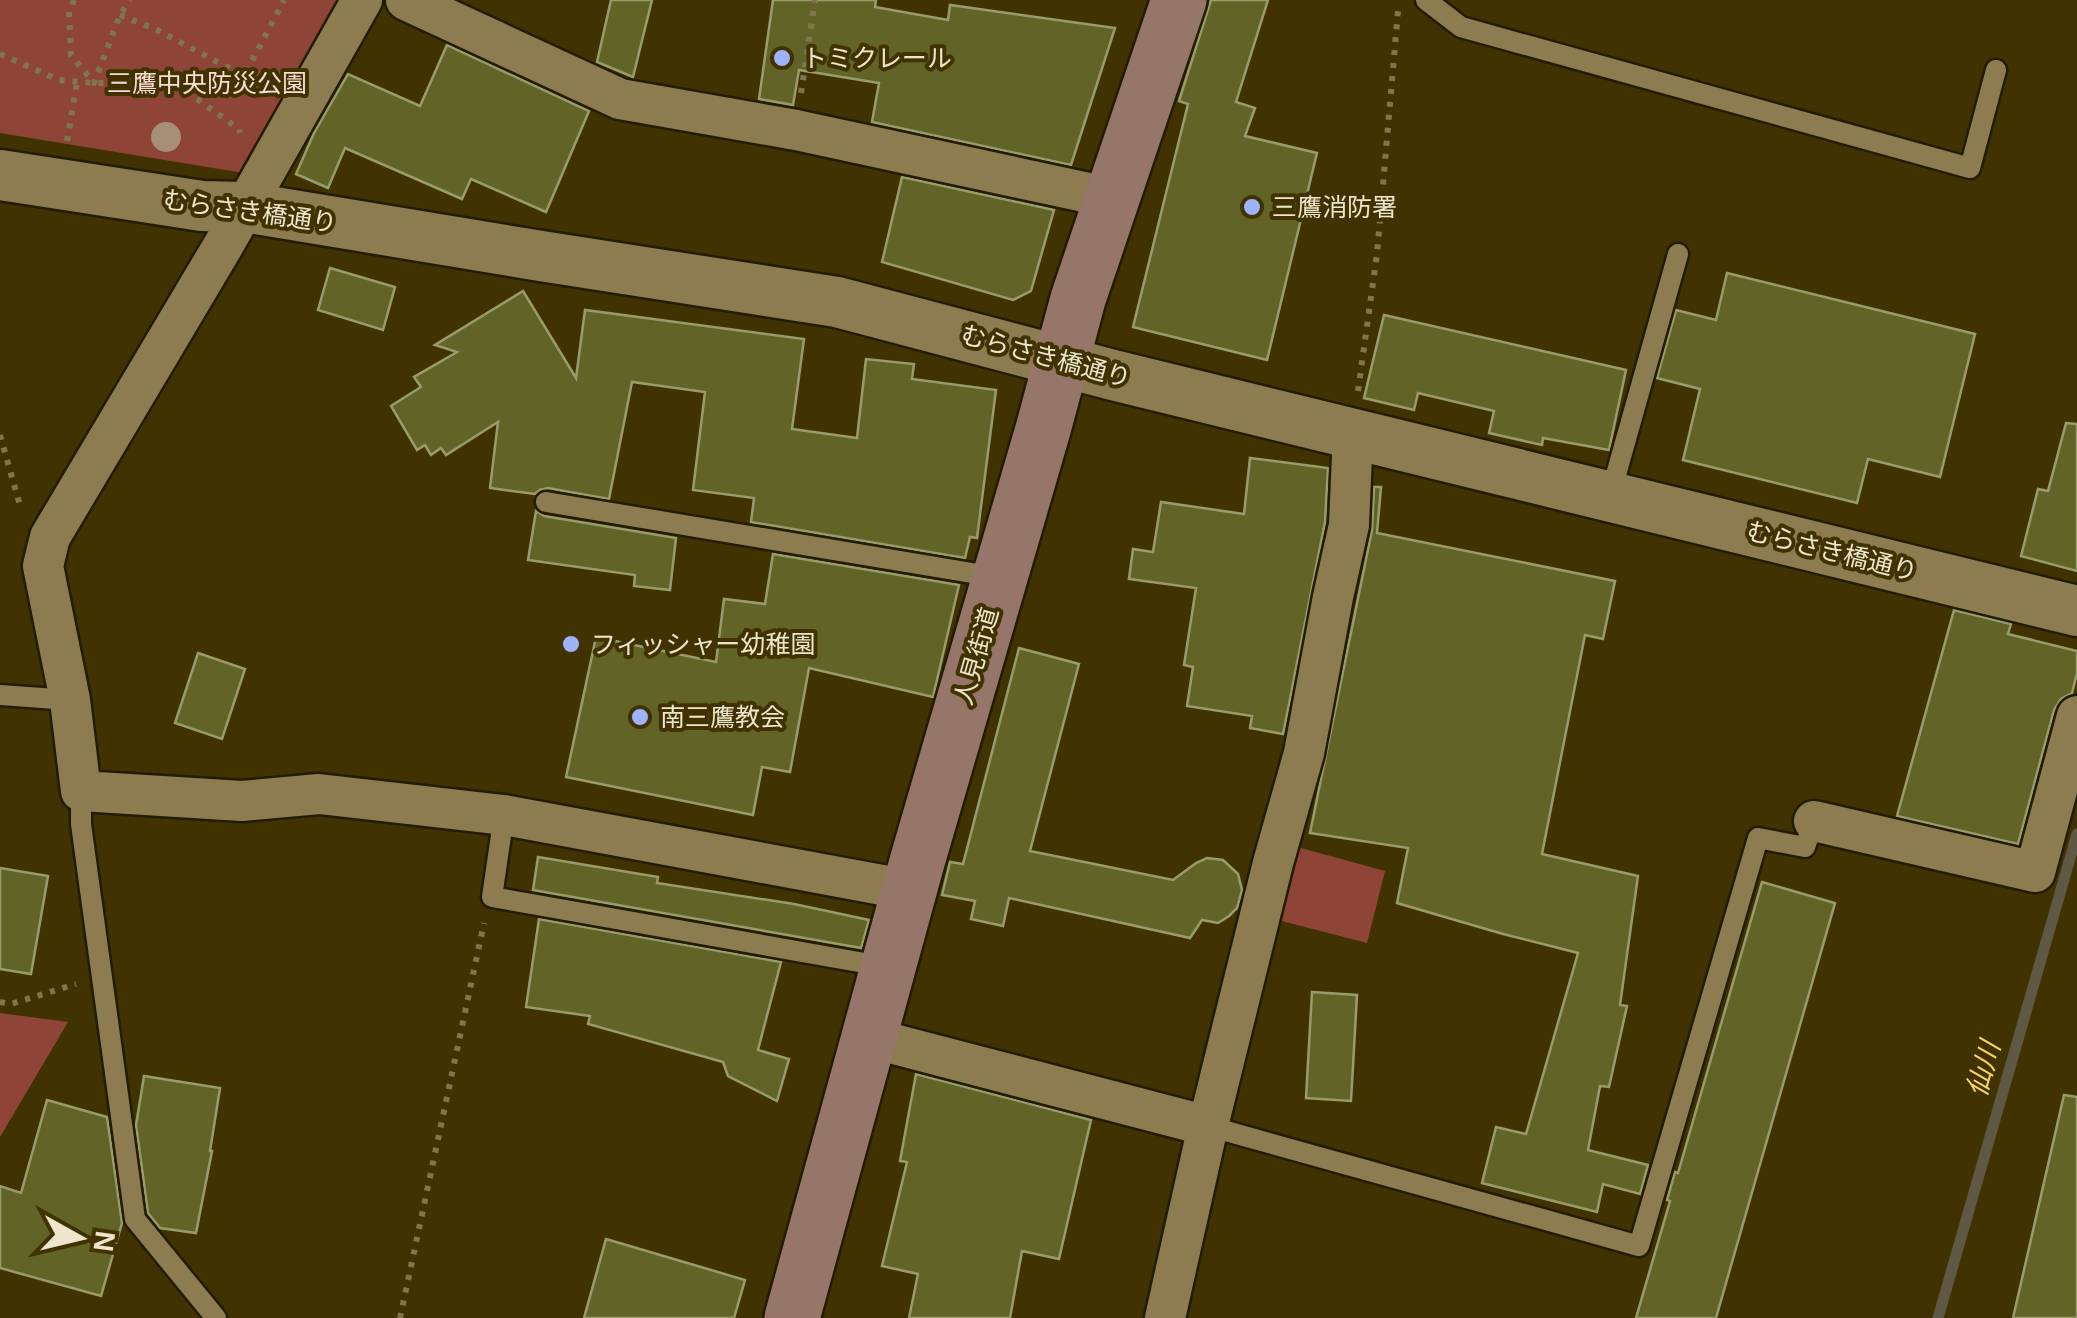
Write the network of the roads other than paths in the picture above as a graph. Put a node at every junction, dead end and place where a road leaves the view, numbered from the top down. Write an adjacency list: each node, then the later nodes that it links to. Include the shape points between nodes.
1 (362, 0): 8 (street)
2 (406, 0): 7 (street, via 620,98)
3 (1179, 0): 7 (main road, 人見街道)
4 (1426, 0): 5 (lane, via 1462,27 1970,168)
5 (1996, 70)
6 (0, 175): 8 (street, むらさき橋通り)
7 (1112, 198): 10 (main road, 人見街道)
8 (244, 207): 10 (street, むらさき橋通り, via 836,302); 17 (street, via 50,537 43,566)
9 (1678, 254): 12 (lane)
10 (1060, 361): 11 (street, むらさき橋通り); 14 (main road, 人見街道)
11 (1353, 432): 12 (street, むらさき橋通り); 25 (street, via 1349,526 1304,753)
12 (1610, 496): 15 (street, むらさき橋通り)
13 (546, 502): 14 (lane)
14 (998, 578): 22 (main road, 人見街道)
15 (2077, 612)
16 (0, 695): 17 (lane)
17 (70, 700): 19 (street)
18 (2077, 716): 21 (street, via 2035,872)
19 (81, 791): 20 (street, via 242,800 319,794); 26 (lane, via 135,1219)
20 (504, 815): 22 (street); 23 (lane, via 492,897)
21 (1814, 821): 25 (lane, via 1804,848 1758,838 1639,1246)
22 (910, 890): 23 (main road, 人見街道)
23 (888, 968): 27 (main road, 人見街道)
24 (890, 1043): 25 (street)
25 (1208, 1126): 28 (street)
26 (216, 1318)
27 (792, 1318)
28 (1165, 1318)

